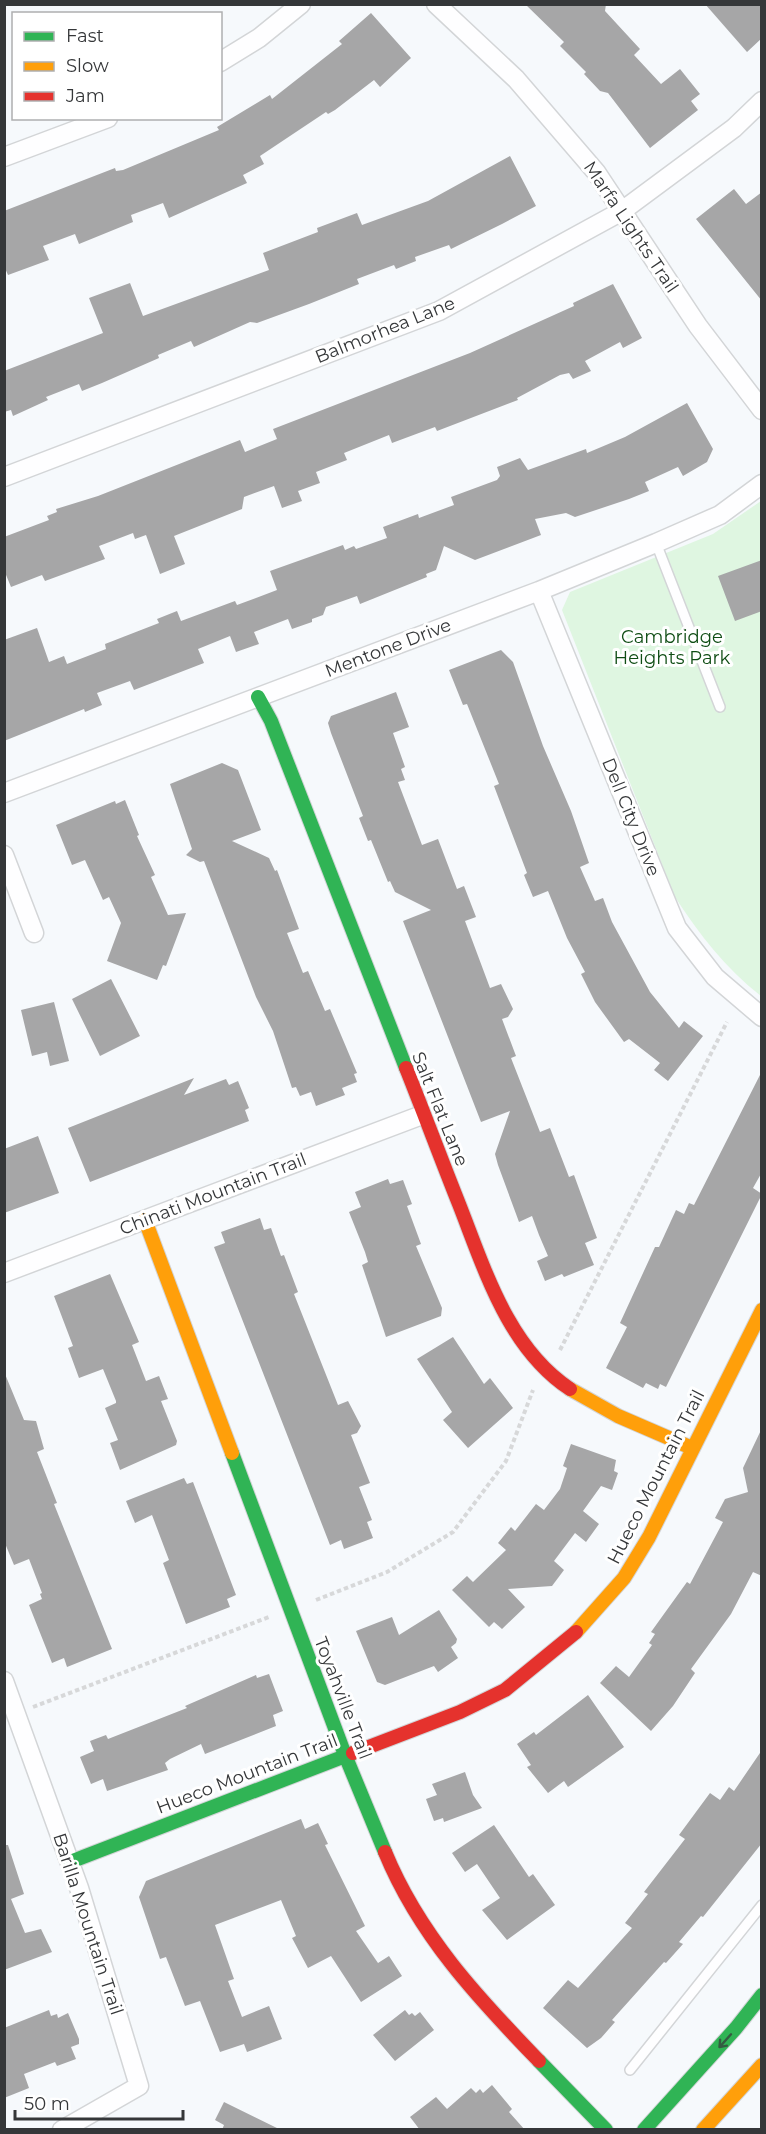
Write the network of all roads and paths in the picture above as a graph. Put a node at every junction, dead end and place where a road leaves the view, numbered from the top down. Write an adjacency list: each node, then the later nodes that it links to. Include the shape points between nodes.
1 (301, 4): 3 (street, via 259,38)
2 (436, 4): 7 (street, Marfa Lights Trail, via 516,78 596,172)
3 (222, 61)
4 (762, 101): 7 (street, Balmorhea Lane, via 734,128)
5 (103, 120): 6 (street)
6 (4, 157)
7 (622, 212): 8 (street, Marfa Lights Trail, via 698,326); 9 (street, Balmorhea Lane, via 439,310)
8 (762, 410)
9 (4, 477)
10 (762, 484): 11 (street, Mentone Drive, via 720,515)
11 (657, 543): 12 (street, Mentone Drive); 14 (lane)
12 (538, 591): 13 (street, Mentone Drive); 18 (street, Dell City Drive, via 676,928 715,977)
13 (258, 697): 15 (street, Mentone Drive); 20 (street, Salt Flat Lane, via 271,721)
14 (720, 707)
15 (4, 793)
16 (4, 855): 17 (street)
17 (34, 933)
18 (762, 1017)
19 (727, 1022): 24 (path)
20 (422, 1115): 21 (street, Chinati Mountain Trail); 26 (street, Salt Flat Lane, via 492,1289 512,1325 547,1371 594,1404)
21 (145, 1220): 22 (street, Chinati Mountain Trail); 31 (street, Toyahville Trail)
22 (4, 1273)
23 (762, 1310): 26 (street, Hueco Mountain Trail)
24 (560, 1350)
25 (534, 1389): 27 (path, via 506,1461 453,1532 387,1572)
26 (692, 1448): 31 (street, Hueco Mountain Trail, via 649,1537 624,1578 590,1619 547,1658 496,1694 460,1712)
27 (316, 1600)
28 (270, 1616): 30 (path)
29 (4, 1681): 32 (street, Barilla Mountain Trail)
30 (33, 1707)
31 (345, 1755): 32 (street, Hueco Mountain Trail); 38 (street, Toyahville Trail, via 398,1885 430,1939 471,1991)
32 (70, 1862): 37 (street, Barilla Mountain Trail, via 139,2086)
33 (762, 1905): 36 (lane)
34 (762, 1995): 39 (street, one-way to 39)
35 (762, 2065): 40 (street)
36 (630, 2070)
37 (62, 2130)
38 (606, 2130)
39 (645, 2130)
40 (704, 2130)

